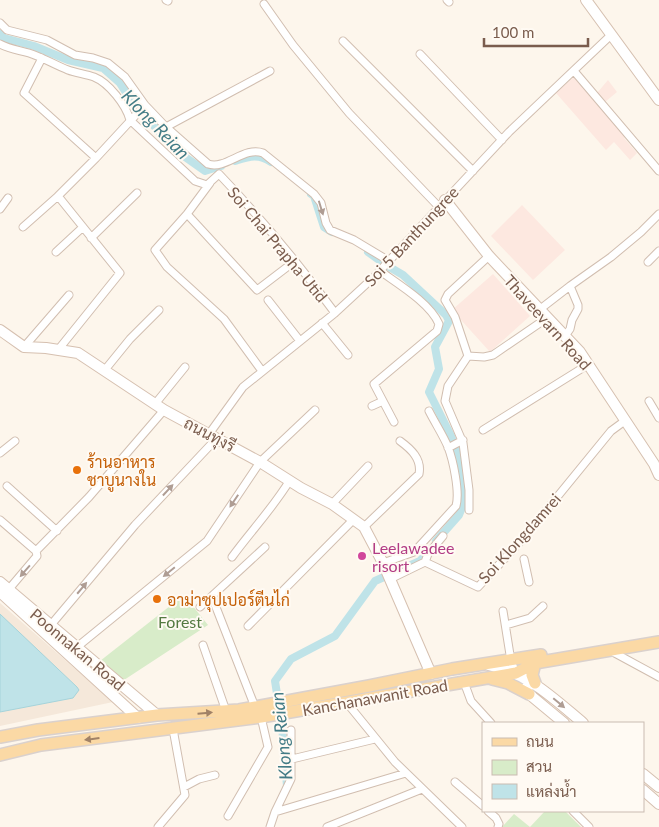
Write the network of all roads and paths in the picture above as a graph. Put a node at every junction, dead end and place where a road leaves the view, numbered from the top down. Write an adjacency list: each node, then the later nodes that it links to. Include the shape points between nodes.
1 (586, 0): 4 (street)
2 (264, 4): 23 (street, via 348,113)
3 (0, 24): 12 (street, via 7,30 47,40 75,55 108,63 125,77)
4 (611, 35): 10 (street, Soi 5 Banthungree); 11 (street)
5 (343, 41): 17 (street)
6 (0, 44): 8 (street, Soi Chai Prapha Utid)
7 (420, 54): 15 (street)
8 (42, 58): 13 (street, Soi Chai Prapha Utid, via 100,80 119,100); 16 (street, via 24,92)
9 (270, 71): 14 (street)
10 (574, 71): 15 (street, Soi 5 Banthungree); 18 (street)
11 (659, 100)
12 (144, 105): 13 (street); 14 (street)
13 (130, 120): 16 (street); 19 (street, Soi Chai Prapha Utid, via 195,181 207,185)
14 (166, 127): 34 (street, one-way to 34, via 208,164 215,165 259,152 289,172 318,198 330,230)
15 (502, 140): 17 (street, Soi 5 Banthungree)
16 (96, 158): 21 (street)
17 (472, 171): 23 (street, Soi 5 Banthungree)
18 (659, 171)
19 (210, 182): 25 (street); 33 (street, Soi Chai Prapha Utid, via 219,174)
20 (137, 193): 29 (street)
21 (58, 196): 27 (street); 28 (street)
22 (8, 198): 24 (street)
23 (442, 203): 32 (street, Thaveevarn Road); 34 (street, Soi 5 Banthungree)
24 (0, 209)
25 (187, 214): 33 (street, via 257,290); 55 (street, via 155,250 166,267 224,319)
26 (659, 214): 37 (street, via 611,257)
27 (23, 227)
28 (83, 227): 29 (street); 31 (street)
29 (91, 238): 49 (street, via 120,274)
30 (659, 251): 35 (street)
31 (56, 252)
32 (489, 256): 41 (street, Thaveevarn Road); 51 (street, via 445,300 455,317)
33 (295, 261): 42 (street, Soi Chai Prapha Utid)
34 (389, 261): 36 (street, Soi 5 Banthungree)
35 (648, 262)
36 (380, 271): 42 (street, Soi 5 Banthungree); 56 (street, via 411,293 439,324 437,331 374,384)
37 (570, 286): 41 (street); 46 (street, via 578,309)
38 (69, 295): 48 (street)
39 (268, 300): 47 (street)
40 (159, 310): 54 (street)
41 (540, 310): 43 (street, Thaveevarn Road)
42 (335, 312): 44 (street, Soi 5 Banthungree)
43 (547, 318): 46 (street, Thaveevarn Road); 51 (street, via 493,355)
44 (322, 323): 47 (street, Soi 5 Banthungree); 50 (street)
45 (0, 331): 48 (street, ถนนทุ่งรี)
46 (565, 336): 52 (street, Thaveevarn Road)
47 (300, 341): 55 (street, Soi 5 Banthungree)
48 (24, 347): 49 (street, ถนนทุ่งรี)
49 (58, 350): 54 (street, ถนนทุ่งรี, via 78,353)
50 (348, 355)
51 (468, 356): 69 (street, via 448,386 445,401)
52 (589, 364): 63 (street, Thaveevarn Road); 65 (street)
53 (185, 367): 59 (street)
54 (104, 371): 59 (street, ถนนทุ่งรี)
55 (262, 371): 66 (street, Soi 5 Banthungree, via 243,387)
56 (383, 401): 58 (street); 64 (street)
57 (649, 401): 62 (street)
58 (372, 406)
59 (160, 407): 66 (street, ถนนทุ่งรี); 83 (street, via 89,497)
60 (315, 410): 72 (street)
61 (429, 411): 70 (street)
62 (659, 418)
63 (626, 420): 73 (street, Thaveevarn Road); 89 (street, Soi Klongdamrei, via 611,431 522,540 478,586)
64 (394, 422)
65 (483, 430)
66 (213, 436): 72 (street, ถนนทุ่งรี); 100 (street, Soi 5 Banthungree, one-way to 66)
67 (15, 441): 71 (street)
68 (400, 441): 82 (street, via 414,452 420,467 418,474)
69 (461, 442): 70 (street); 79 (street)
70 (450, 447): 90 (street, via 458,497 456,506 414,552)
71 (0, 453)
72 (260, 462): 76 (street, ถนนทุ่งรี); 104 (street, one-way to 104, via 207,541)
73 (657, 462): 75 (street, Thaveevarn Road)
74 (368, 466): 78 (street)
75 (659, 475)
76 (290, 480): 78 (street, ถนนทุ่งรี); 87 (street)
77 (7, 486): 83 (street)
78 (332, 504): 81 (street, ถนนทุ่งรี)
79 (469, 510)
80 (0, 520): 86 (street)
81 (353, 520): 82 (street, ถนนทุ่งรี); 99 (street)
82 (364, 527): 90 (street, ถนนทุ่งรี)
83 (56, 531): 86 (street)
84 (443, 536): 89 (street)
85 (264, 547): 94 (street)
86 (36, 551): 93 (street, one-way to 93, via 37,556)
87 (232, 557)
88 (524, 559): 92 (street)
89 (425, 562): 90 (street)
90 (386, 570): 110 (street, ถนนทุ่งรี)
91 (0, 582): 93 (street, Poonnakan Road)
92 (529, 582)
93 (4, 590): 100 (street, Poonnakan Road)
94 (212, 597): 96 (street); 118 (street)
95 (543, 606): 98 (street, via 530,618)
96 (200, 607)
97 (503, 611): 98 (street)
98 (506, 625): 107 (street)
99 (248, 626)
100 (47, 629): 104 (street, Poonnakan Road); 120 (street, Poonnakan Road)
101 (659, 634): 106 (main road, Kanchanawanit Road)
102 (659, 642): 105 (main road, Kanchanawanit Road)
103 (203, 645): 117 (street)
104 (77, 648): 119 (street, Poonnakan Road)
105 (610, 650): 106 (main road, Kanchanawanit Road); 111 (street)
106 (536, 660): 107 (main road, Kanchanawanit Road); 109 (main road, Kanchanawanit Road); 114 (main road)
107 (512, 661): 108 (main road, Kanchanawanit Road); 109 (street)
108 (488, 664): 109 (street); 110 (main road, Kanchanawanit Road)
109 (516, 673): 112 (main road, Kanchanawanit Road); 114 (street)
110 (431, 674): 116 (main road, Kanchanawanit Road)
111 (659, 677)
112 (487, 678): 113 (main road, Kanchanawanit Road); 114 (main road)
113 (464, 682): 115 (main road, Kanchanawanit Road); 121 (street, via 472,701)
114 (532, 688): 122 (street); 123 (street, one-way to 123)
115 (347, 703): 116 (main road, Kanchanawanit Road); 129 (street)
116 (293, 706): 118 (main road, Kanchanawanit Road)
117 (226, 711): 118 (main road, Kanchanawanit Road); 119 (main road, Kanchanawanit Road, one-way to 117)
118 (261, 711): 124 (main road, Kanchanawanit Road); 145 (street, via 268,747)
119 (157, 715): 120 (main road, Kanchanawanit Road); 126 (main road)
120 (138, 718): 127 (main road); 128 (main road, Kanchanawanit Road)
121 (490, 722)
122 (563, 722)
123 (582, 722)
124 (173, 729): 126 (main road, Kanchanawanit Road); 136 (street)
125 (291, 730): 131 (street)
126 (160, 731): 127 (main road, Kanchanawanit Road)
127 (140, 733): 130 (main road, Kanchanawanit Road, one-way to 130, via 41,745)
128 (0, 737)
129 (375, 738): 131 (street); 132 (street)
130 (0, 755)
131 (292, 759): 142 (street, via 292,779)
132 (406, 773): 138 (street); 142 (street)
133 (215, 775): 136 (street)
134 (644, 775): 137 (street)
135 (455, 782): 141 (street)
136 (184, 787): 147 (street, via 185,797)
137 (659, 788)
138 (422, 789): 146 (street); 150 (street)
139 (644, 791): 140 (street)
140 (659, 804)
141 (482, 805)
142 (275, 812): 148 (street)
143 (489, 812): 151 (street, via 497,820)
144 (574, 812): 152 (street)
145 (228, 816)
146 (338, 825): 149 (street)
147 (158, 827)
148 (270, 827)
149 (327, 827)
150 (462, 827)
151 (498, 827)
152 (589, 827)

